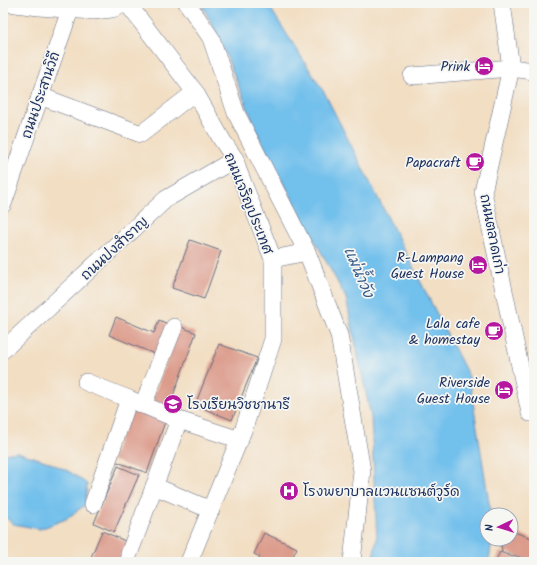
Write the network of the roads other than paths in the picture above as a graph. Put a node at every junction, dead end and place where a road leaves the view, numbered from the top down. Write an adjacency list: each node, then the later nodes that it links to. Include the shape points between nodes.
1 (8, 3): 5 (street)
2 (128, 3): 5 (street, via 112,9); 9 (street, ถนนเจริญประเทศ)
3 (186, 3): 13 (street, via 211,38 236,113)
4 (502, 3): 6 (street, ถนนตลาดเก่า)
5 (70, 10): 10 (street, ถนนประสานวิถี)
6 (511, 68): 7 (street); 8 (street); 19 (street, ถนนตลาดเก่า, via 483,192 530,413)
7 (534, 71)
8 (412, 76)
9 (195, 92): 10 (street, via 141,134); 11 (street, ถนนเจริญประเทศ)
10 (40, 96): 12 (street, ถนนประสานวิถี)
11 (235, 159): 14 (street, ถนนเจริญประเทศ); 16 (street, ถนนปงสำราญ, via 166,200)
12 (3, 204)
13 (307, 252): 14 (street); 27 (street, via 338,336 362,471)
14 (273, 259): 21 (street, ถนนเจริญประเทศ, via 273,339)
15 (174, 327): 18 (street)
16 (3, 350)
17 (86, 382): 18 (street)
18 (136, 402): 20 (street); 23 (street)
19 (534, 414)
20 (179, 420): 21 (street); 22 (street)
21 (240, 440): 24 (street, ถนนเจริญประเทศ)
22 (154, 486): 24 (street); 25 (street)
23 (93, 504)
24 (211, 510): 26 (street, ถนนเจริญประเทศ)
25 (128, 554)
26 (189, 562)
27 (352, 562)

